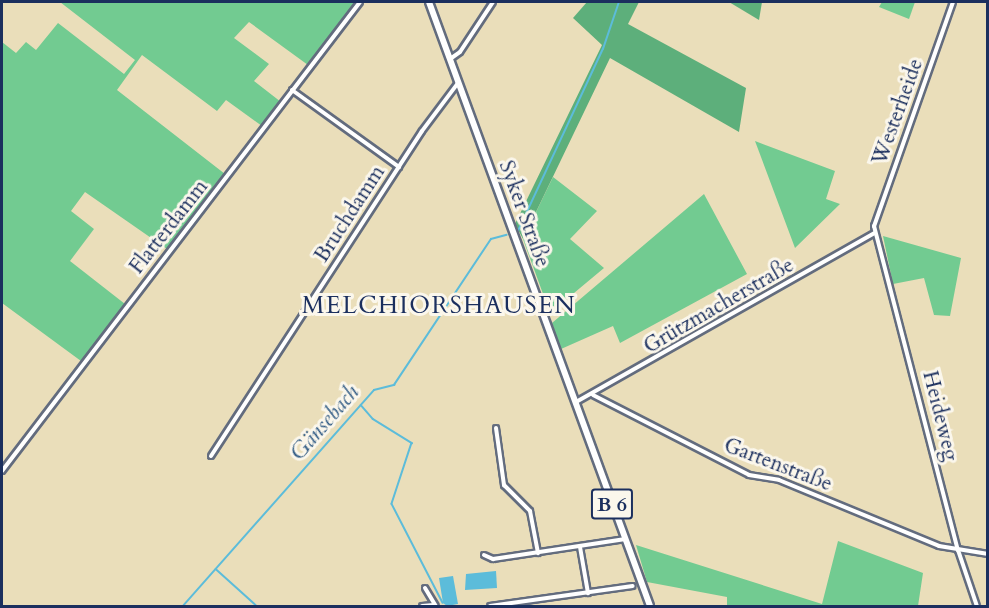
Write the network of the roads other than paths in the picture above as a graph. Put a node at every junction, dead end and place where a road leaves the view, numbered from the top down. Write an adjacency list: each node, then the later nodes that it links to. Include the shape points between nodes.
1 (360, 2): 7 (street, Flatterdamm)
2 (429, 2): 5 (main road, Syker Straße / B 6)
3 (492, 2): 5 (street, via 459,52)
4 (953, 2): 9 (street, Westerheide, via 875,219)
5 (450, 58): 6 (main road, Syker Straße / B 6)
6 (459, 83): 8 (street, Bruchdamm); 11 (main road, Syker Straße / B 6)
7 (292, 90): 8 (street); 14 (street, Flatterdamm)
8 (399, 167): 13 (street, Bruchdamm)
9 (875, 233): 10 (street, Grützmacherstraße); 17 (street, Heideweg)
10 (593, 395): 11 (street, Grützmacherstraße); 17 (street, Gartenstraße, via 749,475 779,480)
11 (575, 402): 15 (main road, Syker Straße / B 6)
12 (496, 428): 18 (street, via 504,485 530,511)
13 (211, 456)
14 (2, 471)
15 (625, 539): 16 (street); 27 (main road, Syker Straße / B 6)
16 (580, 547): 18 (street); 23 (street)
17 (958, 550): 19 (street, Gartenstraße); 28 (street, Heideweg)
18 (538, 553): 20 (street, via 493,559)
19 (987, 554)
20 (484, 555)
21 (633, 586): 23 (street)
22 (425, 588): 25 (street)
23 (588, 593): 26 (street)
24 (422, 606): 25 (street)
25 (436, 606)
26 (490, 606)
27 (650, 606)
28 (977, 606)

